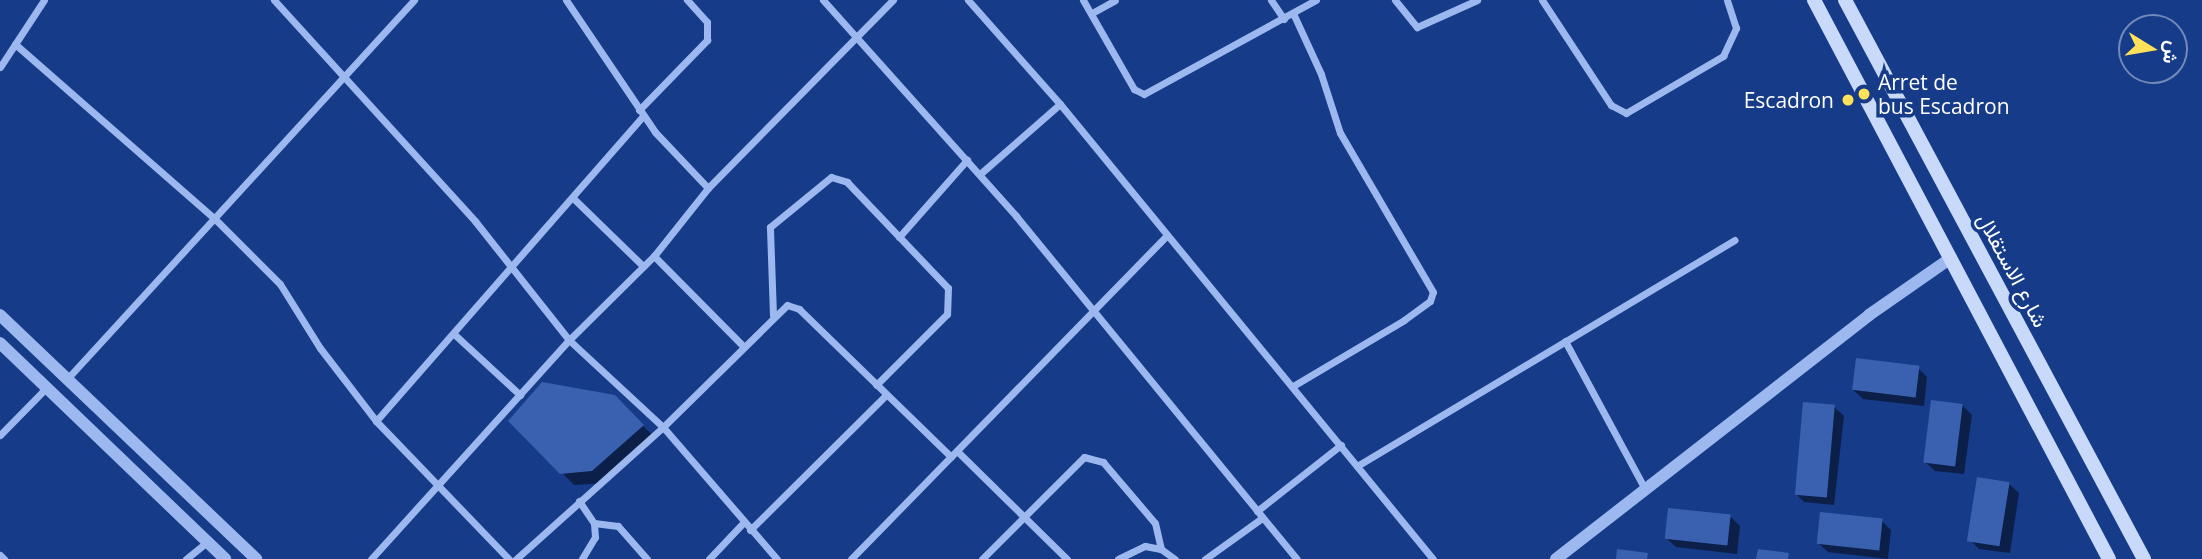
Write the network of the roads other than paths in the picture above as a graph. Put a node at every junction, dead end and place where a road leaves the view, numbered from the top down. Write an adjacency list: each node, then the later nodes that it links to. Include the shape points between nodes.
1 (44, 0): 23 (street)
2 (274, 0): 25 (street)
3 (414, 0): 25 (street)
4 (566, 0): 27 (street)
5 (687, 0): 27 (street, via 707,22 707,40)
6 (823, 0): 22 (street)
7 (893, 0): 22 (street)
8 (968, 0): 26 (street)
9 (1083, 0): 19 (street)
10 (1115, 0): 19 (street)
11 (1271, 0): 21 (street)
12 (1316, 0): 20 (street)
13 (1395, 0): 14 (street, via 1417,27)
14 (1477, 0)
15 (1542, 0): 16 (street, via 1611,105 1626,113 1723,56 1736,28)
16 (1727, 0)
17 (1814, 0): 37 (main road)
18 (1844, 0): 91 (main road, شارع الاستقلال)
19 (1092, 13): 21 (street, via 1134,89 1144,94)
20 (1293, 13): 21 (street); 50 (street, via 1321,74 1340,133 1433,292 1430,301 1404,320)
21 (1284, 19)
22 (856, 36): 28 (street); 30 (street)
23 (15, 44): 24 (street); 32 (street)
24 (0, 67)
25 (343, 78): 32 (street); 39 (street)
26 (1060, 104): 29 (street); 33 (street)
27 (641, 113): 30 (street); 31 (street)
28 (967, 160): 29 (street); 34 (street)
29 (981, 174): 40 (street)
30 (708, 188): 36 (street)
31 (573, 198): 38 (street); 39 (street)
32 (214, 218): 48 (street); 54 (street, via 281,284 320,348)
33 (1166, 236): 40 (street); 50 (street)
34 (899, 237): 42 (street, via 847,181 831,177 770,227); 49 (street, via 948,288 947,314)
35 (1735, 240): 45 (street)
36 (654, 256): 38 (street); 47 (street)
37 (1951, 258): 62 (street, via 1858,323); 90 (main road)
38 (643, 266): 44 (street)
39 (514, 268): 43 (street); 44 (street)
40 (1093, 311): 58 (street); 64 (street)
41 (0, 315): 48 (street)
42 (773, 315): 47 (street); 49 (street, via 782,306 799,309)
43 (454, 334): 52 (street); 54 (street)
44 (569, 340): 52 (street); 55 (street)
45 (1565, 341): 60 (street); 62 (street)
46 (0, 343): 51 (street)
47 (743, 346): 55 (street)
48 (67, 379): 73 (street)
49 (876, 385): 53 (street)
50 (1293, 386): 57 (street)
51 (46, 388): 56 (street); 69 (street)
52 (520, 395): 61 (street)
53 (887, 396): 59 (street); 68 (street)
54 (376, 421): 61 (street)
55 (663, 427): 63 (street); 66 (street)
56 (0, 435)
57 (1341, 445): 60 (street); 64 (street)
58 (957, 451): 59 (street); 65 (street)
59 (951, 457): 81 (street)
60 (1357, 467): 88 (street)
61 (441, 484): 74 (street); 75 (street)
62 (1646, 492): 89 (street)
63 (579, 501): 67 (street); 76 (street)
64 (1259, 515): 86 (street); 87 (street)
65 (1023, 516): 70 (street, via 1084,457 1095,457 1155,523); 82 (street); 83 (street)
66 (744, 522): 68 (street); 79 (street)
67 (594, 523): 77 (street, via 594,537); 78 (street, via 618,526)
68 (750, 530): 80 (street)
69 (207, 542): 71 (street); 72 (street)
70 (1161, 548): 84 (street, via 1145,546); 85 (street)
71 (186, 559)
72 (225, 559)
73 (256, 559)
74 (371, 559)
75 (509, 559)
76 (516, 559)
77 (582, 559)
78 (647, 559)
79 (709, 559)
80 (777, 559)
81 (851, 559)
82 (982, 559)
83 (1067, 559)
84 (1118, 559)
85 (1175, 559)
86 (1205, 559)
87 (1297, 559)
88 (1433, 559)
89 (1556, 559)
90 (2109, 559)
91 (2144, 559)

